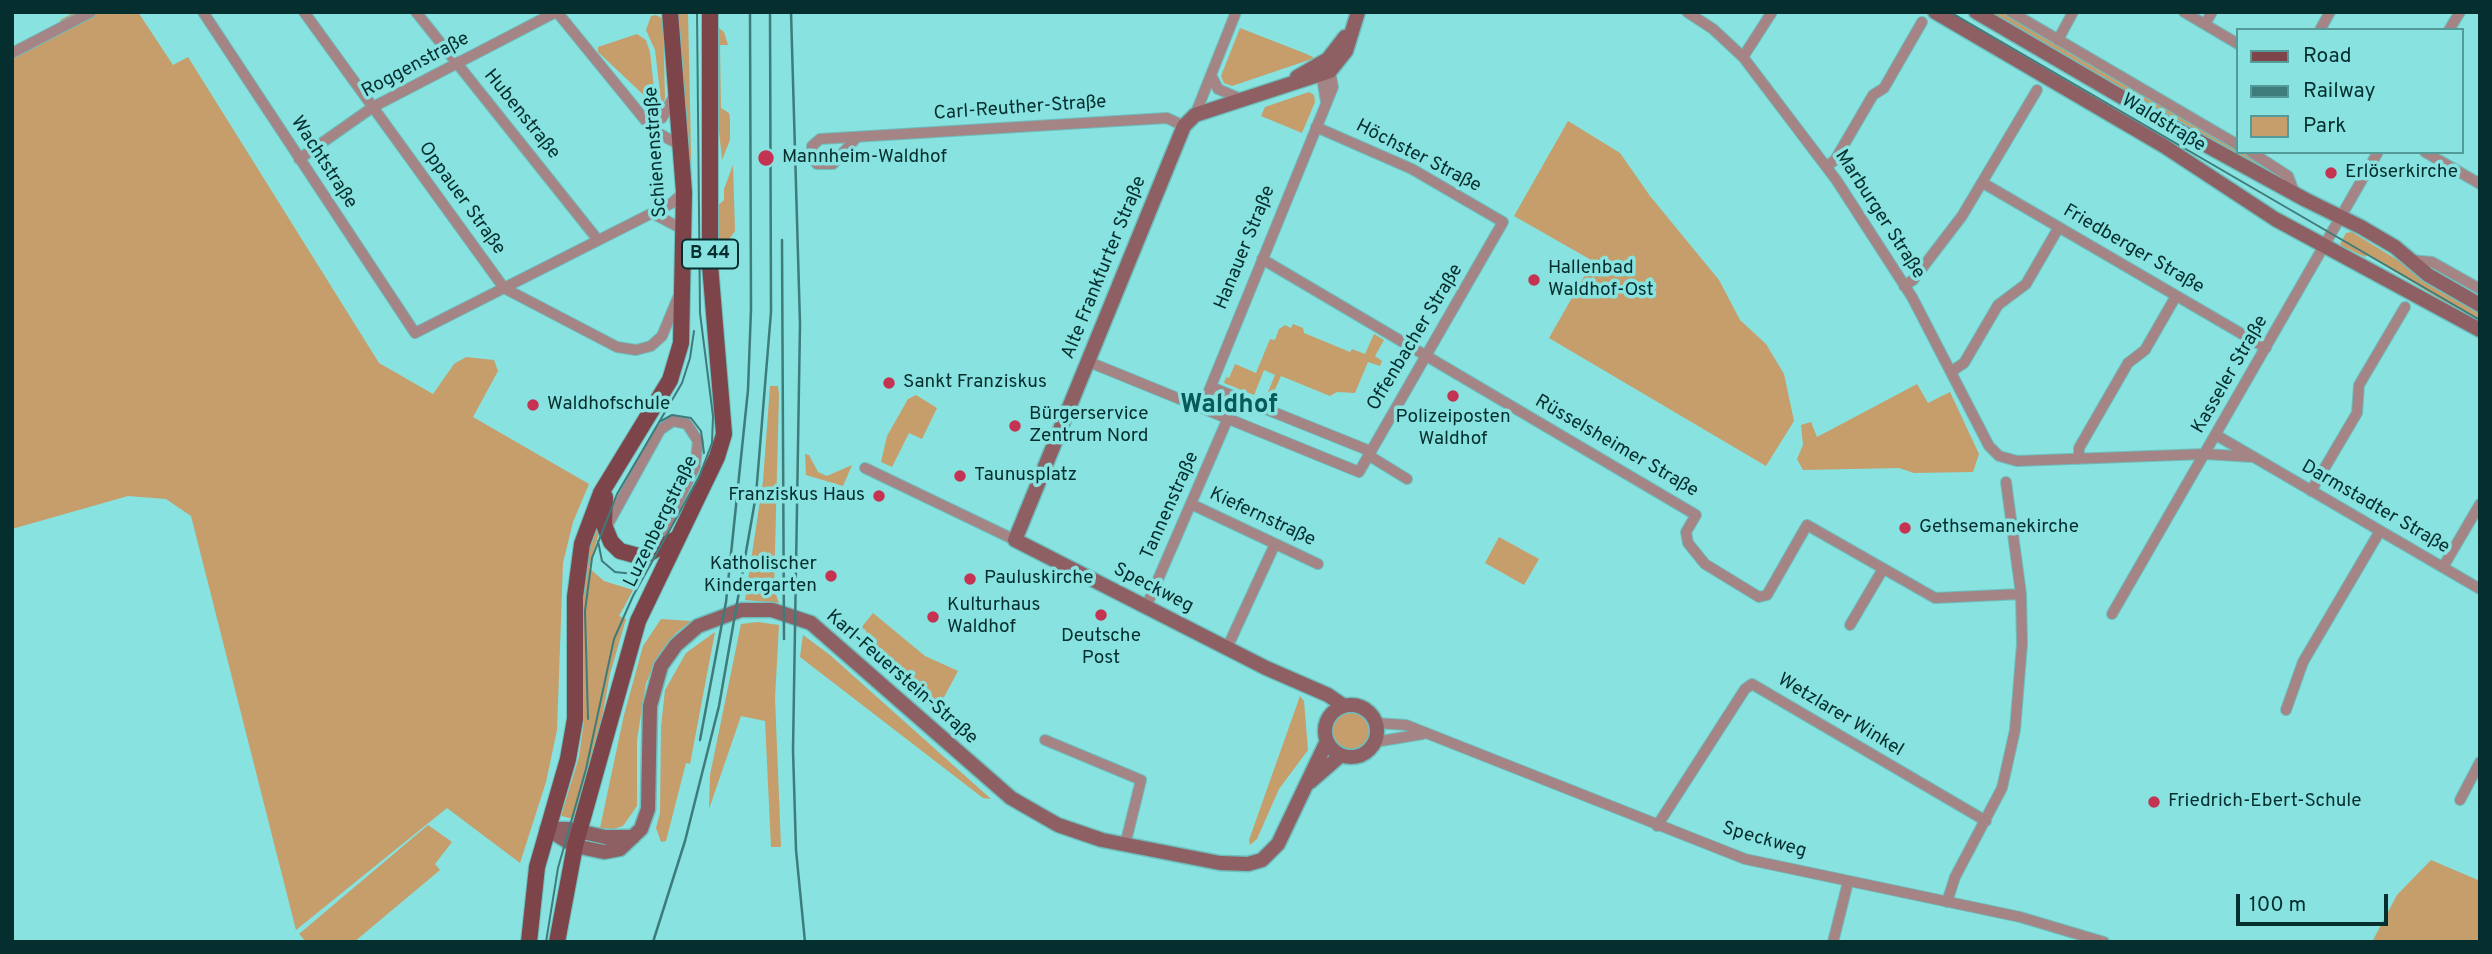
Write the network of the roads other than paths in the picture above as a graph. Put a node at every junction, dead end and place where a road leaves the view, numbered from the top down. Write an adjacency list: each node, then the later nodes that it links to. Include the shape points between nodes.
1 (91, 12): 26 (street)
2 (203, 12): 45 (street, Wachtstraße)
3 (303, 12): 34 (street, Oppauer Straße)
4 (416, 12): 28 (street, Hubenstraße)
5 (556, 12): 28 (street, Roggenstraße); 36 (street)
6 (670, 12): 32 (main road, Schienenstraße / B 44)
7 (710, 12): 91 (main road, Luzenbergstraße / B 44, via 710,265 724,435 718,457)
8 (1236, 12): 30 (street, Alte Frankfurter Straße)
9 (1358, 12): 29 (street, via 1343,57)
10 (1687, 12): 27 (street, Marburger Straße)
11 (1772, 12): 27 (street)
12 (1935, 12): 57 (street, Waldstraße, via 2184,158 2274,219)
13 (1976, 12): 50 (street, Waldstraße)
14 (2011, 12): 24 (street, Waldstraße)
15 (2073, 12): 24 (street)
16 (2184, 12): 21 (street)
17 (2212, 12): 21 (street)
18 (2330, 12): 22 (street)
19 (2460, 12): 23 (street)
20 (1922, 22): 46 (street, via 1884,88 1873,95)
21 (2205, 24): 25 (street)
22 (2320, 28)
23 (2450, 28)
24 (2058, 40): 40 (street, Waldstraße)
25 (2236, 43)
26 (12, 53)
27 (1743, 57): 46 (street, Marburger Straße)
28 (457, 64): 34 (street, Roggenstraße); 56 (street, Hubenstraße)
29 (1323, 71): 33 (street); 38 (street, Hanauer Straße, via 1326,102)
30 (1210, 75): 33 (street, via 1221,92); 35 (street, Alte Frankfurter Straße)
31 (2037, 90): 47 (street)
32 (674, 95): 36 (street, via 662,118); 41 (main road, Schienenstraße / B 44)
33 (1241, 99): 35 (street)
34 (373, 107): 45 (street, Roggenstraße); 61 (street, Oppauer Straße)
35 (1195, 115): 37 (street, Alte Frankfurter Straße)
36 (646, 120): 41 (street, via 654,131)
37 (1184, 126): 39 (street, Carl-Reuther-Straße, via 1167,118); 71 (street, Alte Frankfurter Straße)
38 (1316, 127): 53 (street, Höchster Straße, via 1412,169); 58 (street, Hanauer Straße)
39 (857, 137)
40 (2236, 144)
41 (682, 146): 49 (main road, Schienenstraße / B 44)
42 (2254, 154): 50 (street, Waldstraße, via 2288,176)
43 (2377, 154): 52 (street, Kasseler Straße)
44 (2428, 154): 48 (street)
45 (299, 159): 61 (street, Wachtstraße, via 415,333)
46 (1827, 166): 60 (street, Marburger Straße)
47 (1983, 183): 54 (street, Friedberger Straße); 60 (street, via 1941,247)
48 (2480, 184)
49 (684, 192): 51 (street); 55 (main road, Schienenstraße / B 44)
50 (2295, 194): 52 (street, Waldstraße)
51 (652, 213): 55 (street); 56 (street)
52 (2341, 216): 57 (street, Kasseler Straße); 59 (street, Waldstraße)
53 (1503, 222): 70 (street, Offenbacher Straße)
54 (2059, 227): 64 (street, Friedberger Straße); 72 (street, via 2026,284 1998,304 1964,363)
55 (684, 230): 62 (main road, Schienenstraße / B 44)
56 (598, 240): 61 (street)
57 (2325, 245): 67 (street, Waldstraße); 68 (street, Kasseler Straße)
58 (1262, 259): 70 (street, Rüsselsheimer Straße); 73 (street, Hanauer Straße)
59 (2410, 260): 63 (street, Waldstraße, via 2432,261); 65 (street, Waldstraße)
60 (1905, 286): 72 (street, Marburger Straße)
61 (505, 288): 69 (street, Oppauer Straße, via 617,348)
62 (683, 289): 69 (street, Schienenstraße, via 663,336); 83 (main road, Schienenstraße / B 44, via 675,368)
63 (2480, 289)
64 (2176, 296): 68 (street, Friedberger Straße); 80 (street, via 2145,350 2122,373 2079,448)
65 (2480, 305)
66 (2405, 307): 86 (street, via 2359,385 2357,413)
67 (2480, 330)
68 (2266, 348): 76 (street, Kasseler Straße)
69 (636, 350)
70 (1427, 355): 77 (street, Offenbacher Straße); 97 (street, Rüsselsheimer Straße, via 1696,515 1686,532 1688,543 1705,564 1759,597 1767,595 1808,525)
71 (1089, 362): 74 (street); 92 (street, Alte Frankfurter Straße)
72 (1952, 371): 81 (street, Marburger Straße, via 1989,446)
73 (1210, 387): 74 (street, Hanauer Straße); 77 (street)
74 (1202, 408): 75 (street)
75 (1228, 418): 77 (street, Offenbacher Straße, via 1359,472); 88 (street, Tannenstraße)
76 (2216, 435): 78 (street, Kasseler Straße); 79 (street, Darmstadter Straße)
77 (1369, 453): 84 (street)
78 (2205, 454): 79 (street, Darmstadter Straße); 80 (street, Darmstadter Straße); 101 (street, Kasseler Straße)
79 (2252, 457): 86 (street, Darmstadter Straße)
80 (2079, 459): 81 (street, Darmstadter Straße)
81 (2009, 460)
82 (865, 468): 92 (street, Speckweg)
83 (609, 478): 89 (main road); 119 (main road, B 44, via 582,544 575,597 575,719)
84 (1407, 479)
85 (2006, 482): 99 (street)
86 (2311, 491): 90 (street, Darmstadter Straße)
87 (2480, 503): 96 (street)
88 (1191, 505): 93 (street, Kiefernstraße); 100 (street, Tannenstraße)
89 (605, 529): 94 (main road, via 624,554 639,557); 94 (street, Luzenbergstraße, via 660,430 673,421 687,424 698,441 695,467)
90 (2380, 531): 96 (street, Darmstadter Straße); 106 (street, via 2303,662)
91 (676, 539): 94 (main road); 120 (main road, Luzenbergstraße / B 44, via 638,621)
92 (1015, 540): 100 (street, Speckweg)
93 (1275, 544): 95 (street, Kiefernstraße); 103 (street)
94 (652, 553)
95 (1318, 564)
96 (2443, 567): 98 (street, Darmstadter Straße)
97 (1882, 569): 99 (street, Rüsselsheimer Straße, via 1935,598); 102 (street)
98 (2480, 589)
99 (2021, 594): 117 (street, via 2019,691 2011,757)
100 (1146, 607): 103 (street, Speckweg)
101 (2112, 614)
102 (1850, 625)
103 (1227, 648): 104 (street, Speckweg)
104 (1311, 690): 105 (street, Speckweg); 107 (street, Speckweg)
105 (1343, 706): 107 (street); 108 (street, Speckweg, via 1367,710)
106 (2286, 710)
107 (1329, 717): 111 (street)
108 (1376, 723): 109 (street, Speckweg, via 1406,725); 112 (street)
109 (1427, 734): 112 (street); 118 (street, Speckweg)
110 (1045, 740): 121 (street, via 1141,780)
111 (1327, 741): 113 (street); 115 (street, Karl-Feuerstein-Straße)
112 (1375, 742): 113 (street, via 1364,754)
113 (1341, 755): 115 (street, Karl-Feuerstein-Straße)
114 (2480, 762): 116 (street)
115 (1304, 787): 121 (street, Karl-Feuerstein-Straße, via 1278,844 1256,862 1220,863)
116 (2460, 800)
117 (1986, 821): 118 (street, Wetzlarer Winkel, via 1752,684); 123 (street, via 1955,877)
118 (1657, 826): 122 (street, Speckweg, via 1745,859)
119 (547, 829): 120 (street, Karl-Feuerstein-Straße); 125 (main road, B 44, via 537,867)
120 (578, 839): 121 (street, Karl-Feuerstein-Straße, via 604,852 620,849 643,826 648,813 650,706 661,666 698,626 725,614 755,609 790,614 811,623 1020,804 1067,829); 126 (main road, Luzenbergstraße / B 44)
121 (1125, 845)
122 (1848, 882): 123 (street, Speckweg); 127 (street)
123 (1947, 902): 124 (street, Speckweg)
124 (2069, 930): 128 (street); 129 (street, Speckweg)
125 (529, 942)
126 (557, 942)
127 (1833, 942)
128 (2065, 942)
129 (2104, 942)

